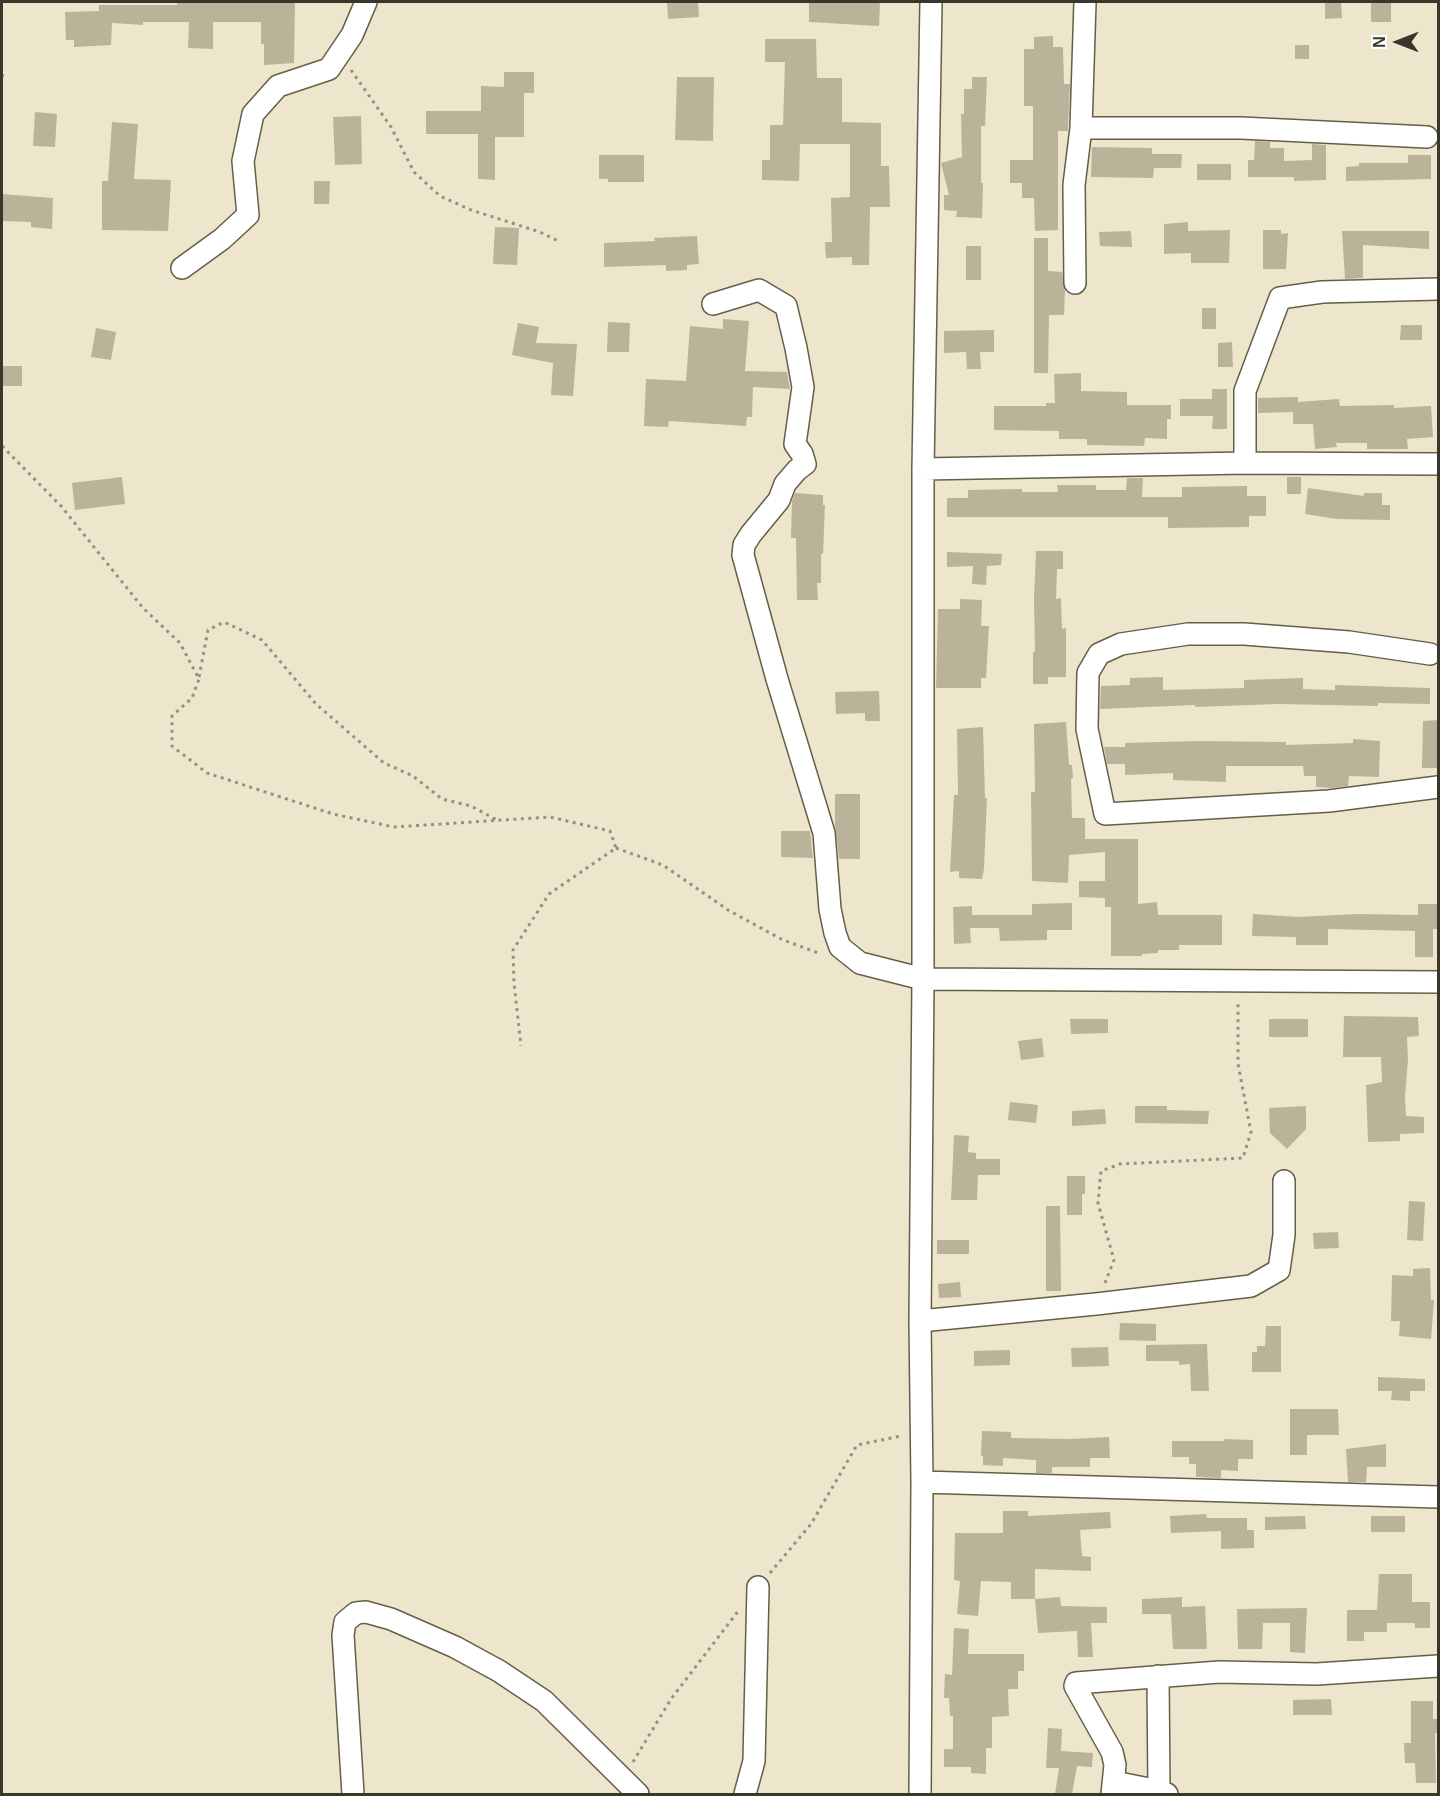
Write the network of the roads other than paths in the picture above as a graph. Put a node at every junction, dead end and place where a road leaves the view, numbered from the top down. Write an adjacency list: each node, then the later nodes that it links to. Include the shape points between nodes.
1 (366, 2): 6 (street, via 352,35 329,69 278,86 253,114 243,161 248,215)
2 (931, 2): 12 (street)
3 (1085, 2): 4 (street)
4 (1081, 128): 5 (street, via 1241,128); 7 (street, via 1074,185)
5 (1427, 137)
6 (182, 267)
7 (1076, 283)
8 (1438, 289): 10 (street, via 1323,292 1280,298 1245,391)
9 (713, 304): 15 (street, via 759,290 786,306 796,348 803,387 795,444 805,464 751,534 743,555 825,833 835,933 840,947 860,963)
10 (1245, 463): 11 (street); 12 (street)
11 (1438, 464)
12 (922, 469): 15 (street)
13 (1430, 654): 14 (street, via 1350,642 1244,634 1188,634 1121,644 1099,654 1088,673 1087,729 1105,814 1329,801)
14 (1438, 787)
15 (923, 979): 16 (street); 18 (street)
16 (1438, 982)
17 (1284, 1181): 18 (street, via 1284,1235 1279,1270 1251,1286)
18 (920, 1321): 19 (street)
19 (922, 1482): 20 (street); 29 (street)
20 (1438, 1497)
21 (758, 1587): 28 (street, via 754,1761)
22 (1438, 1666): 23 (street, via 1317,1674 1219,1672)
23 (1158, 1676): 24 (street, via 1075,1683 1112,1752); 25 (street)
24 (1113, 1788): 25 (street)
25 (1163, 1793)
26 (354, 1794): 27 (street, via 343,1635 345,1622 356,1613 366,1612 455,1647 544,1701)
27 (638, 1794)
28 (745, 1794)
29 (920, 1794)

